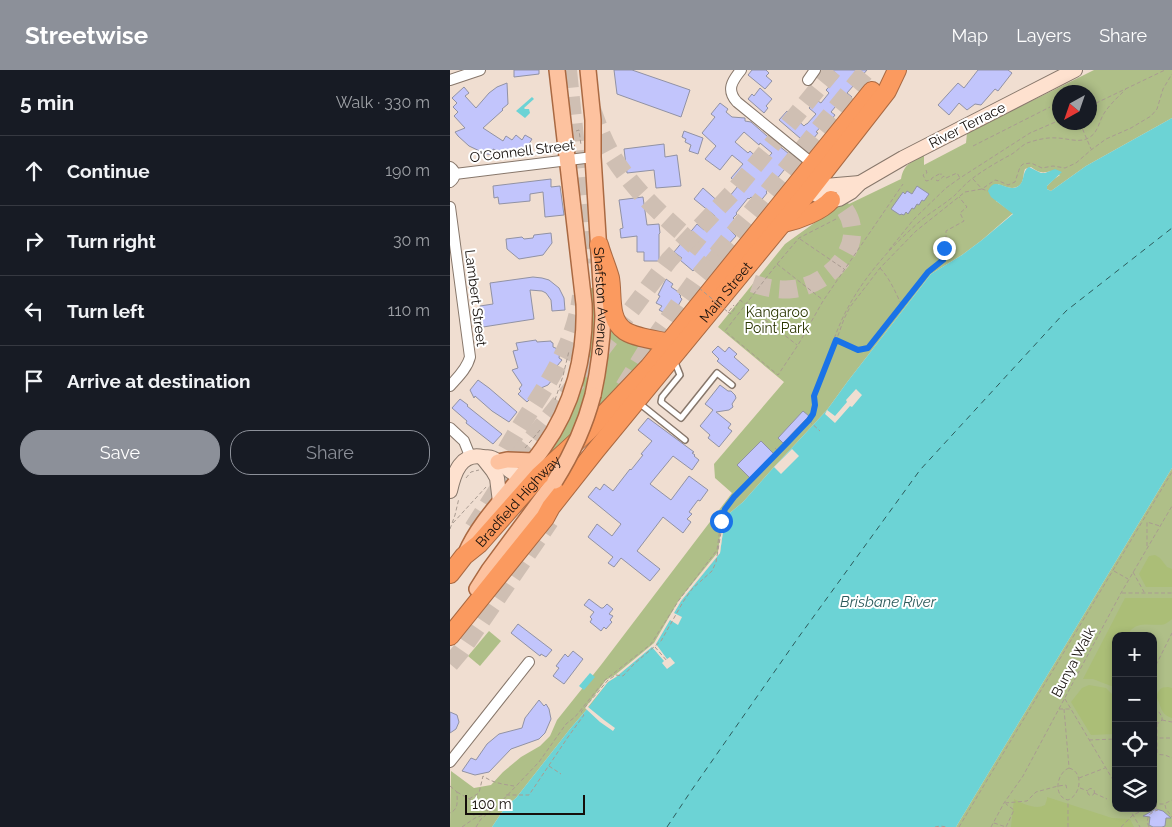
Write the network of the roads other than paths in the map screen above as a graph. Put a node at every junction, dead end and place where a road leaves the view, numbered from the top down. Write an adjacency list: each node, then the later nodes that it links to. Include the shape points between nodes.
1 (480, 70): 8 (street)
2 (557, 70): 11 (main road, Shafston Avenue)
3 (588, 70): 10 (main road, Shafston Avenue, via 593,120)
4 (741, 70): 13 (street, via 732,84 733,97)
5 (816, 70): 9 (street)
6 (1075, 70): 14 (main road, River Terrace)
7 (895, 71): 13 (highway, Main Street, via 887,91)
8 (450, 80)
9 (808, 80)
10 (589, 151): 11 (street, O'Connell Street); 18 (main road, Shafston Avenue)
11 (568, 159): 12 (street, O'Connell Street); 28 (main road, Shafston Avenue, via 585,319 578,372 552,435)
12 (452, 174)
13 (808, 179): 14 (main road, River Terrace, via 830,186); 15 (main road, via 824,198); 17 (highway, Main Street); 19 (highway, Main Street)
14 (860, 183): 15 (main road, River Terrace, via 839,199)
15 (831, 200): 17 (highway, via 797,220)
16 (450, 207): 21 (street, Lambert Street, via 470,358)
17 (784, 223): 19 (highway, Main Street)
18 (599, 245): 19 (highway, via 610,278 615,318 620,327); 28 (main road, Shafston Avenue, bridge, via 602,338 593,394 582,430 564,467)
19 (672, 350): 20 (lane, via 680,374 662,397 662,402 681,418 717,373); 22 (highway, Main Street); 24 (highway, Main Street, via 649,367)
20 (732, 385)
21 (450, 386)
22 (636, 402): 25 (lane); 32 (highway, Main Street)
23 (450, 428): 26 (street)
24 (588, 431): 28 (highway, Bradfield Highway)
25 (685, 440)
26 (478, 461): 27 (main road, via 493,458); 30 (main road, via 462,464 456,472); 31 (main road, via 493,471)
27 (506, 461): 28 (main road); 29 (main road, via 512,473)
28 (543, 473): 29 (main road, Shafston Avenue); 33 (highway, Bradfield Highway, via 479,544); 35 (main road, Shafston Avenue)
29 (521, 477): 31 (main road, Shafston Avenue)
30 (455, 493)
31 (500, 502): 33 (main road, Shafston Avenue, via 471,540)
32 (551, 507): 35 (highway, Main Street, via 496,572); 37 (highway, Main Street)
33 (464, 556): 34 (highway, Bradfield Highway)
34 (450, 574)
35 (477, 589): 36 (highway, Main Street)
36 (450, 621)
37 (450, 636)
38 (529, 662): 39 (street)
39 (450, 762)

